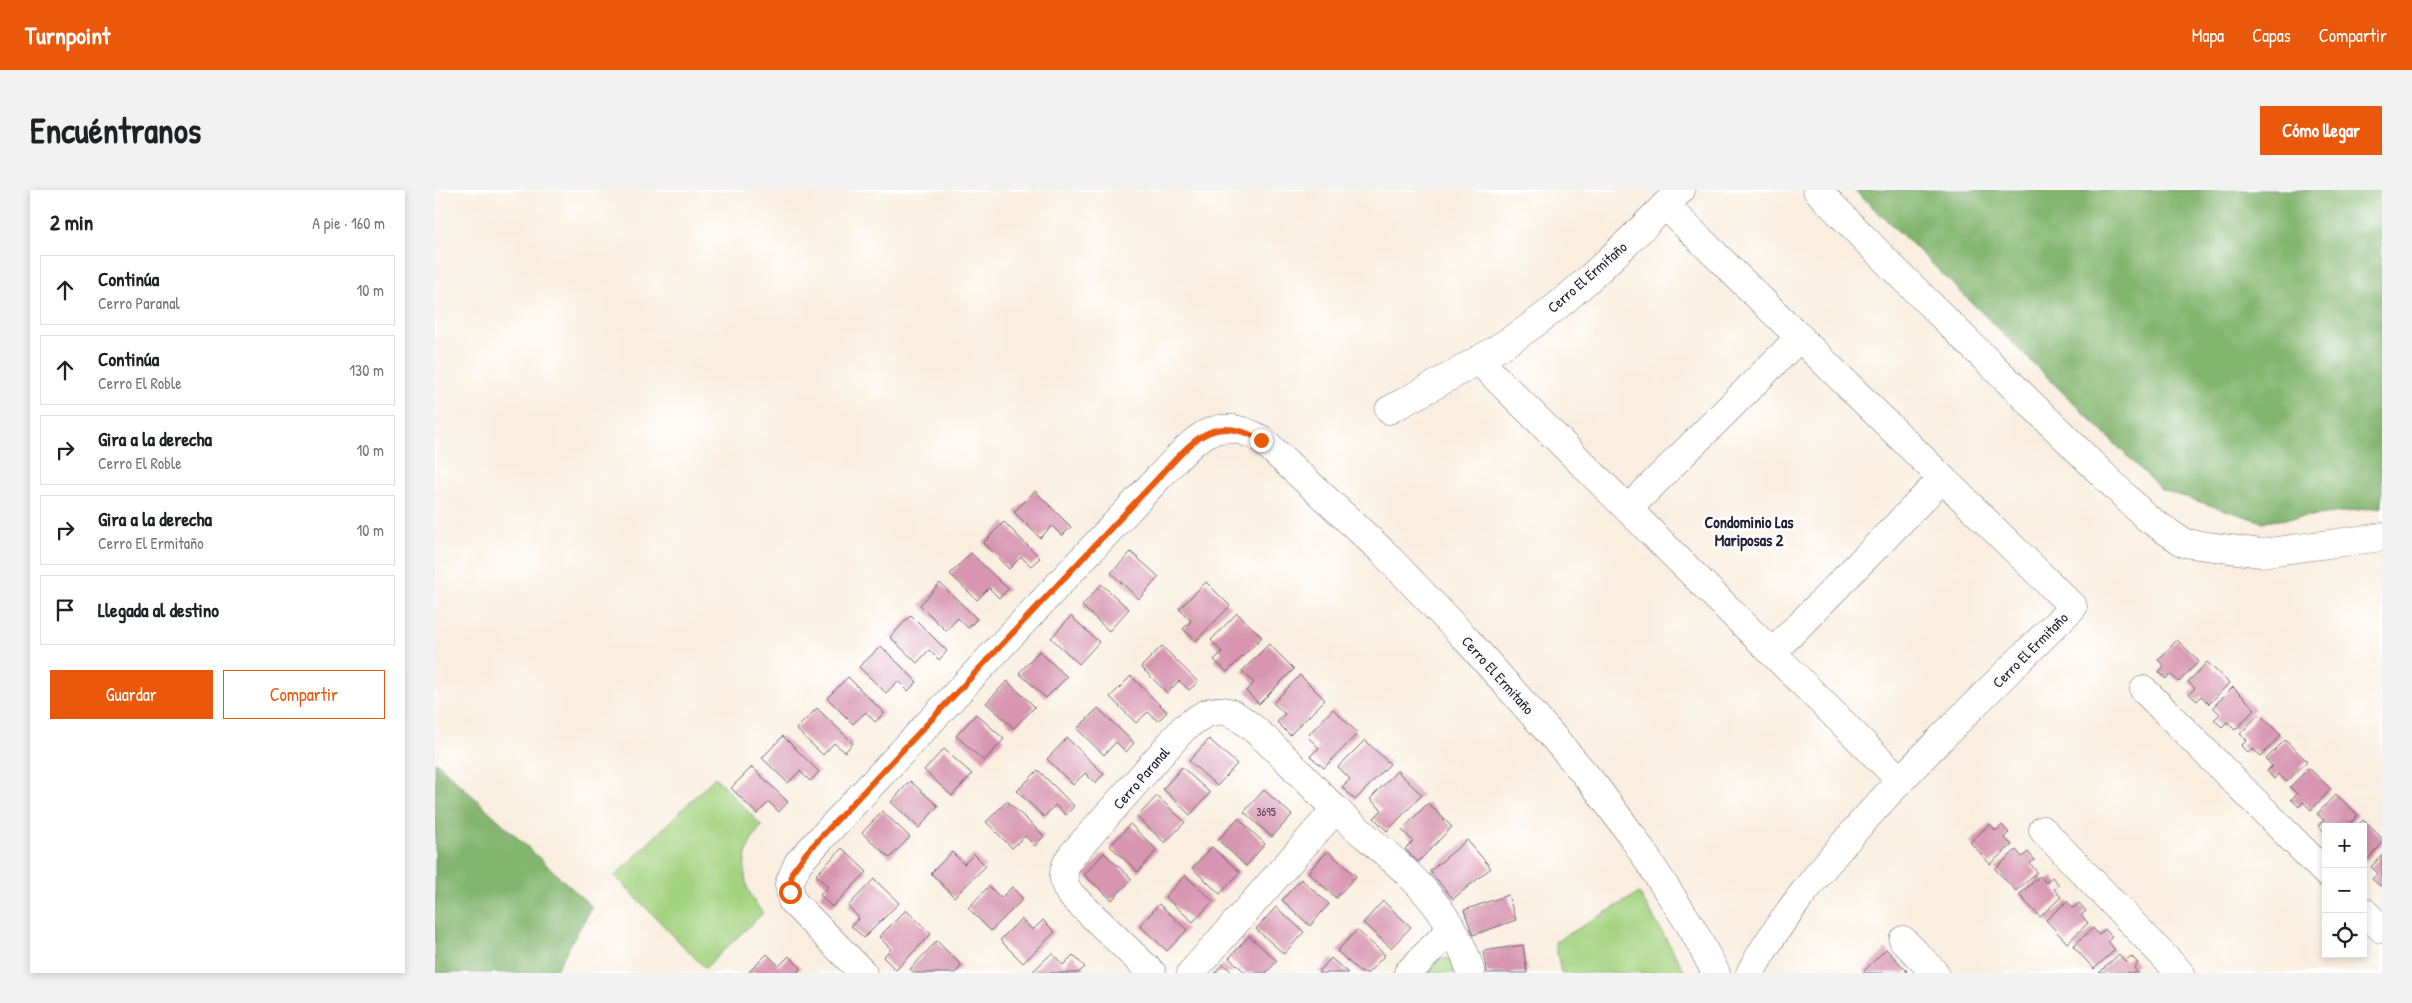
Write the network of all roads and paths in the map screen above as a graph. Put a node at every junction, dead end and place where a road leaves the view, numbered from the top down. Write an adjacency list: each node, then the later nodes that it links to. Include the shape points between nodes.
1 (1817, 190): 8 (street, via 2146,517 2184,543 2261,553)
2 (1673, 198): 3 (street, Cerro El Ermitaño); 4 (street, Cerro El Ermitaño, via 1593,275 1518,335)
3 (1800, 337): 6 (street, Cerro El Ermitaño); 7 (street)
4 (1479, 360): 5 (street, Cerro El Ermitaño); 7 (street)
5 (1389, 410)
6 (1942, 479): 9 (street); 11 (street, Cerro El Ermitaño, via 2073,607)
7 (1628, 510): 9 (street)
8 (2382, 537)
9 (1772, 652): 11 (street)
10 (2144, 690): 14 (street)
11 (1900, 780): 25 (street, Cerro El Ermitaño, via 1821,870 1764,946)
12 (1335, 809): 16 (street, Cerro Paranal, via 1408,874 1439,908); 20 (street, Cerro Paranal, via 1239,717 1228,712 1206,712 1184,728 1072,855 1064,870 1065,886 1070,894); 21 (street)
13 (2043, 830): 27 (street)
14 (2322, 869)
15 (2366, 913): 17 (street)
16 (1451, 929): 22 (street); 23 (street, Cerro Paranal, via 1461,944)
17 (2382, 929)
18 (1903, 940): 26 (street)
19 (863, 973): 24 (street, Cerro El Ermitaño, via 793,901 789,884 792,872 807,852 1159,477 1200,436 1228,428 1261,440 1382,551 1467,640 1595,786 1692,928)
20 (1152, 973)
21 (1191, 973)
22 (1408, 973)
23 (1471, 973)
24 (1716, 973)
25 (1750, 973)
26 (1935, 973)
27 (2180, 973)

